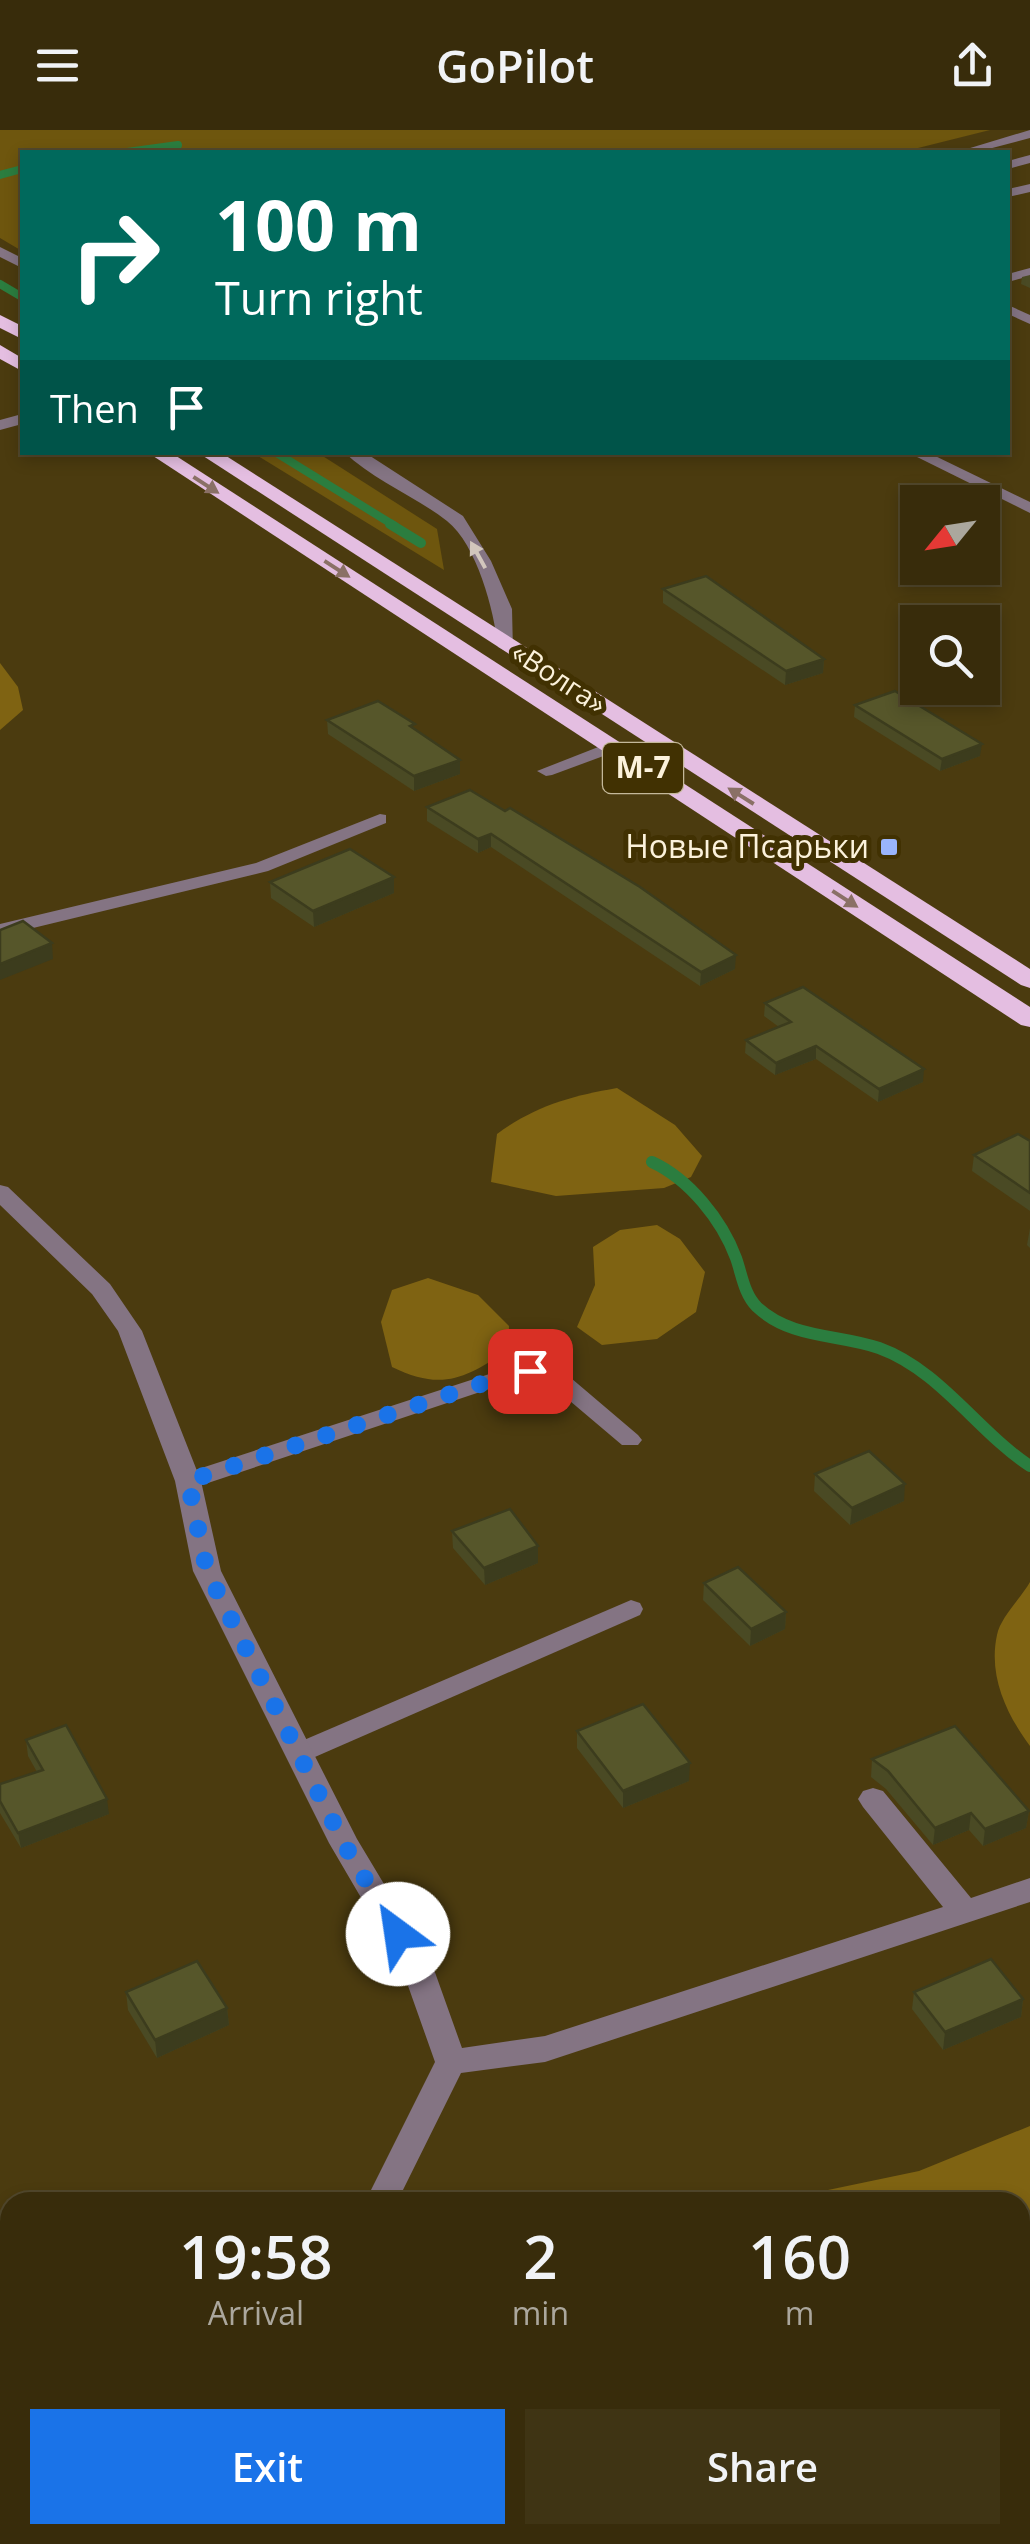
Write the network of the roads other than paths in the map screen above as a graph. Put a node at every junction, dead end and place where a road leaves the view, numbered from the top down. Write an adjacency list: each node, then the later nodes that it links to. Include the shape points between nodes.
1 (1030, 134): 2 (street)
2 (971, 150)
3 (161, 455): 9 (highway, «Волга» / М-7, one-way to 9)
4 (211, 455): 8 (highway, «Волга» / М-7)
5 (357, 455): 8 (street, one-way to 5, via 503,609 456,520)
6 (920, 455): 7 (lane)
7 (1030, 508)
8 (507, 647): 13 (highway, «Волга» / М-7, one-way to 8)
9 (611, 747): 10 (lane); 14 (highway, «Волга» / М-7, one-way to 14)
10 (546, 770)
11 (380, 820): 12 (lane, via 262,867)
12 (0, 930)
13 (1030, 980)
14 (1030, 1019)
15 (0, 1192): 17 (street, via 100,1289 130,1331)
16 (630, 1440): 17 (lane, via 550,1372 520,1371)
17 (188, 1481): 19 (street, via 207,1571)
18 (631, 1609): 19 (lane)
19 (299, 1753): 23 (street, via 416,1964)
20 (873, 1799): 22 (street)
21 (1030, 1890): 22 (street)
22 (964, 1910): 23 (street, via 546,2049)
23 (450, 2062): 24 (street)
24 (386, 2192)

